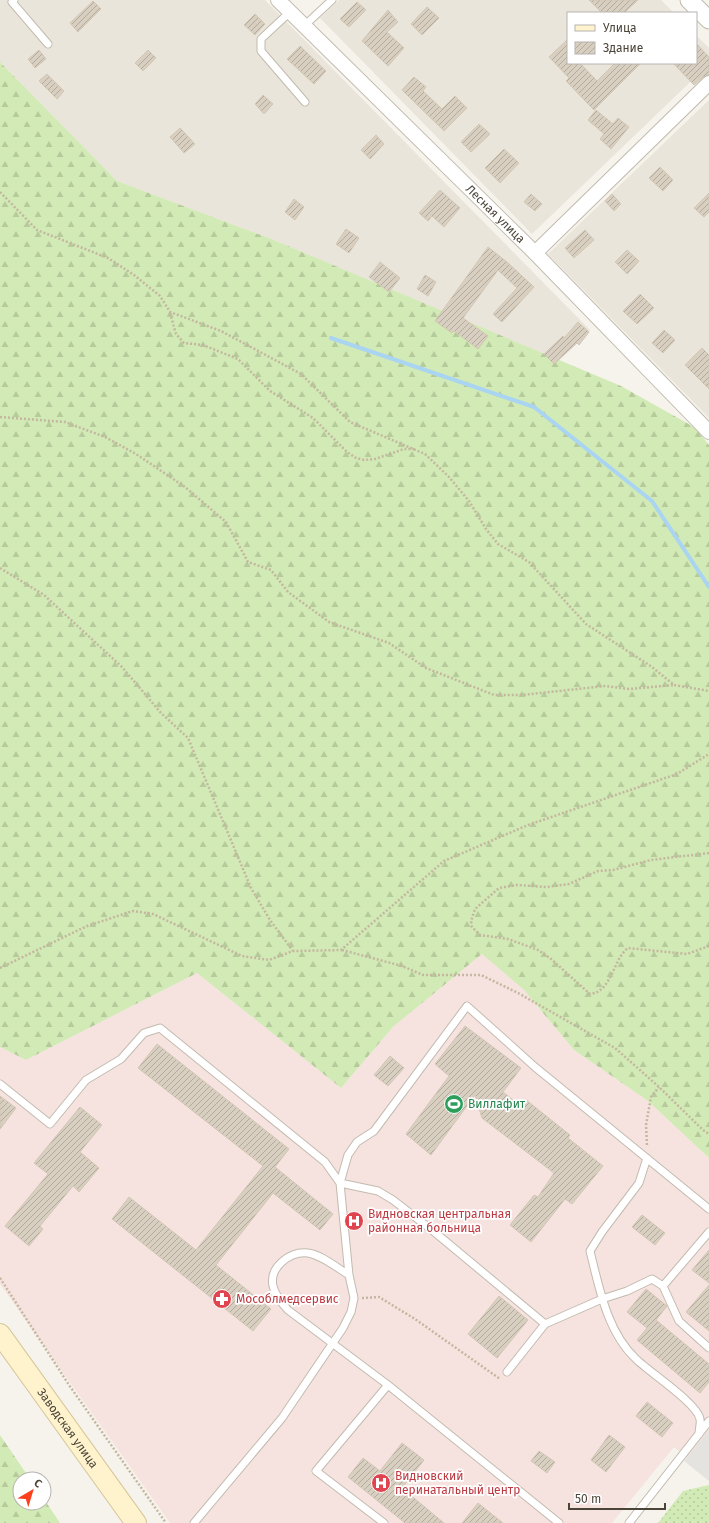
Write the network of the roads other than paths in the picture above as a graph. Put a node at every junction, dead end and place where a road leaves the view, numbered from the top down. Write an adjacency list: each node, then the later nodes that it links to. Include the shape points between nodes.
1 (14, 0): 8 (lane, via 12,2)
2 (278, 0): 5 (street, Лесная улица)
3 (332, 0): 7 (lane)
4 (689, 0): 6 (street)
5 (290, 12): 7 (street, Лесная улица); 10 (lane, via 261,39 261,51)
6 (709, 20)
7 (304, 26): 11 (street, Лесная улица)
8 (48, 44)
9 (709, 83): 11 (street)
10 (305, 102)
11 (534, 254): 12 (street, Лесная улица)
12 (709, 432)
13 (0, 1084): 15 (lane, via 50,1124 86,1080 121,1059 144,1033 160,1028 325,1162)
14 (647, 1158): 15 (lane, via 535,1067 467,1006 374,1131 357,1142 348,1154); 16 (lane); 20 (lane, via 640,1183 590,1251)
15 (340, 1183): 18 (lane); 21 (lane, via 378,1191 393,1200)
16 (709, 1209)
17 (709, 1232): 19 (lane)
18 (349, 1275): 23 (lane, via 354,1298 351,1312); 23 (lane, via 316,1256 299,1253 283,1259 274,1277 273,1286 288,1310)
19 (663, 1286): 20 (lane, via 652,1279); 24 (lane, via 679,1321)
20 (602, 1299): 21 (lane); 28 (lane, via 619,1338 635,1358 692,1405 700,1418)
21 (545, 1324): 25 (lane)
22 (0, 1334): 30 (main road, Заводская улица)
23 (334, 1343): 26 (lane); 31 (lane, via 282,1418)
24 (709, 1348)
25 (507, 1372)
26 (388, 1385): 29 (lane); 32 (lane, via 316,1471)
27 (709, 1421): 28 (lane)
28 (699, 1434): 33 (lane)
29 (556, 1522)
30 (136, 1523)
31 (194, 1523)
32 (384, 1523)
33 (629, 1523)

